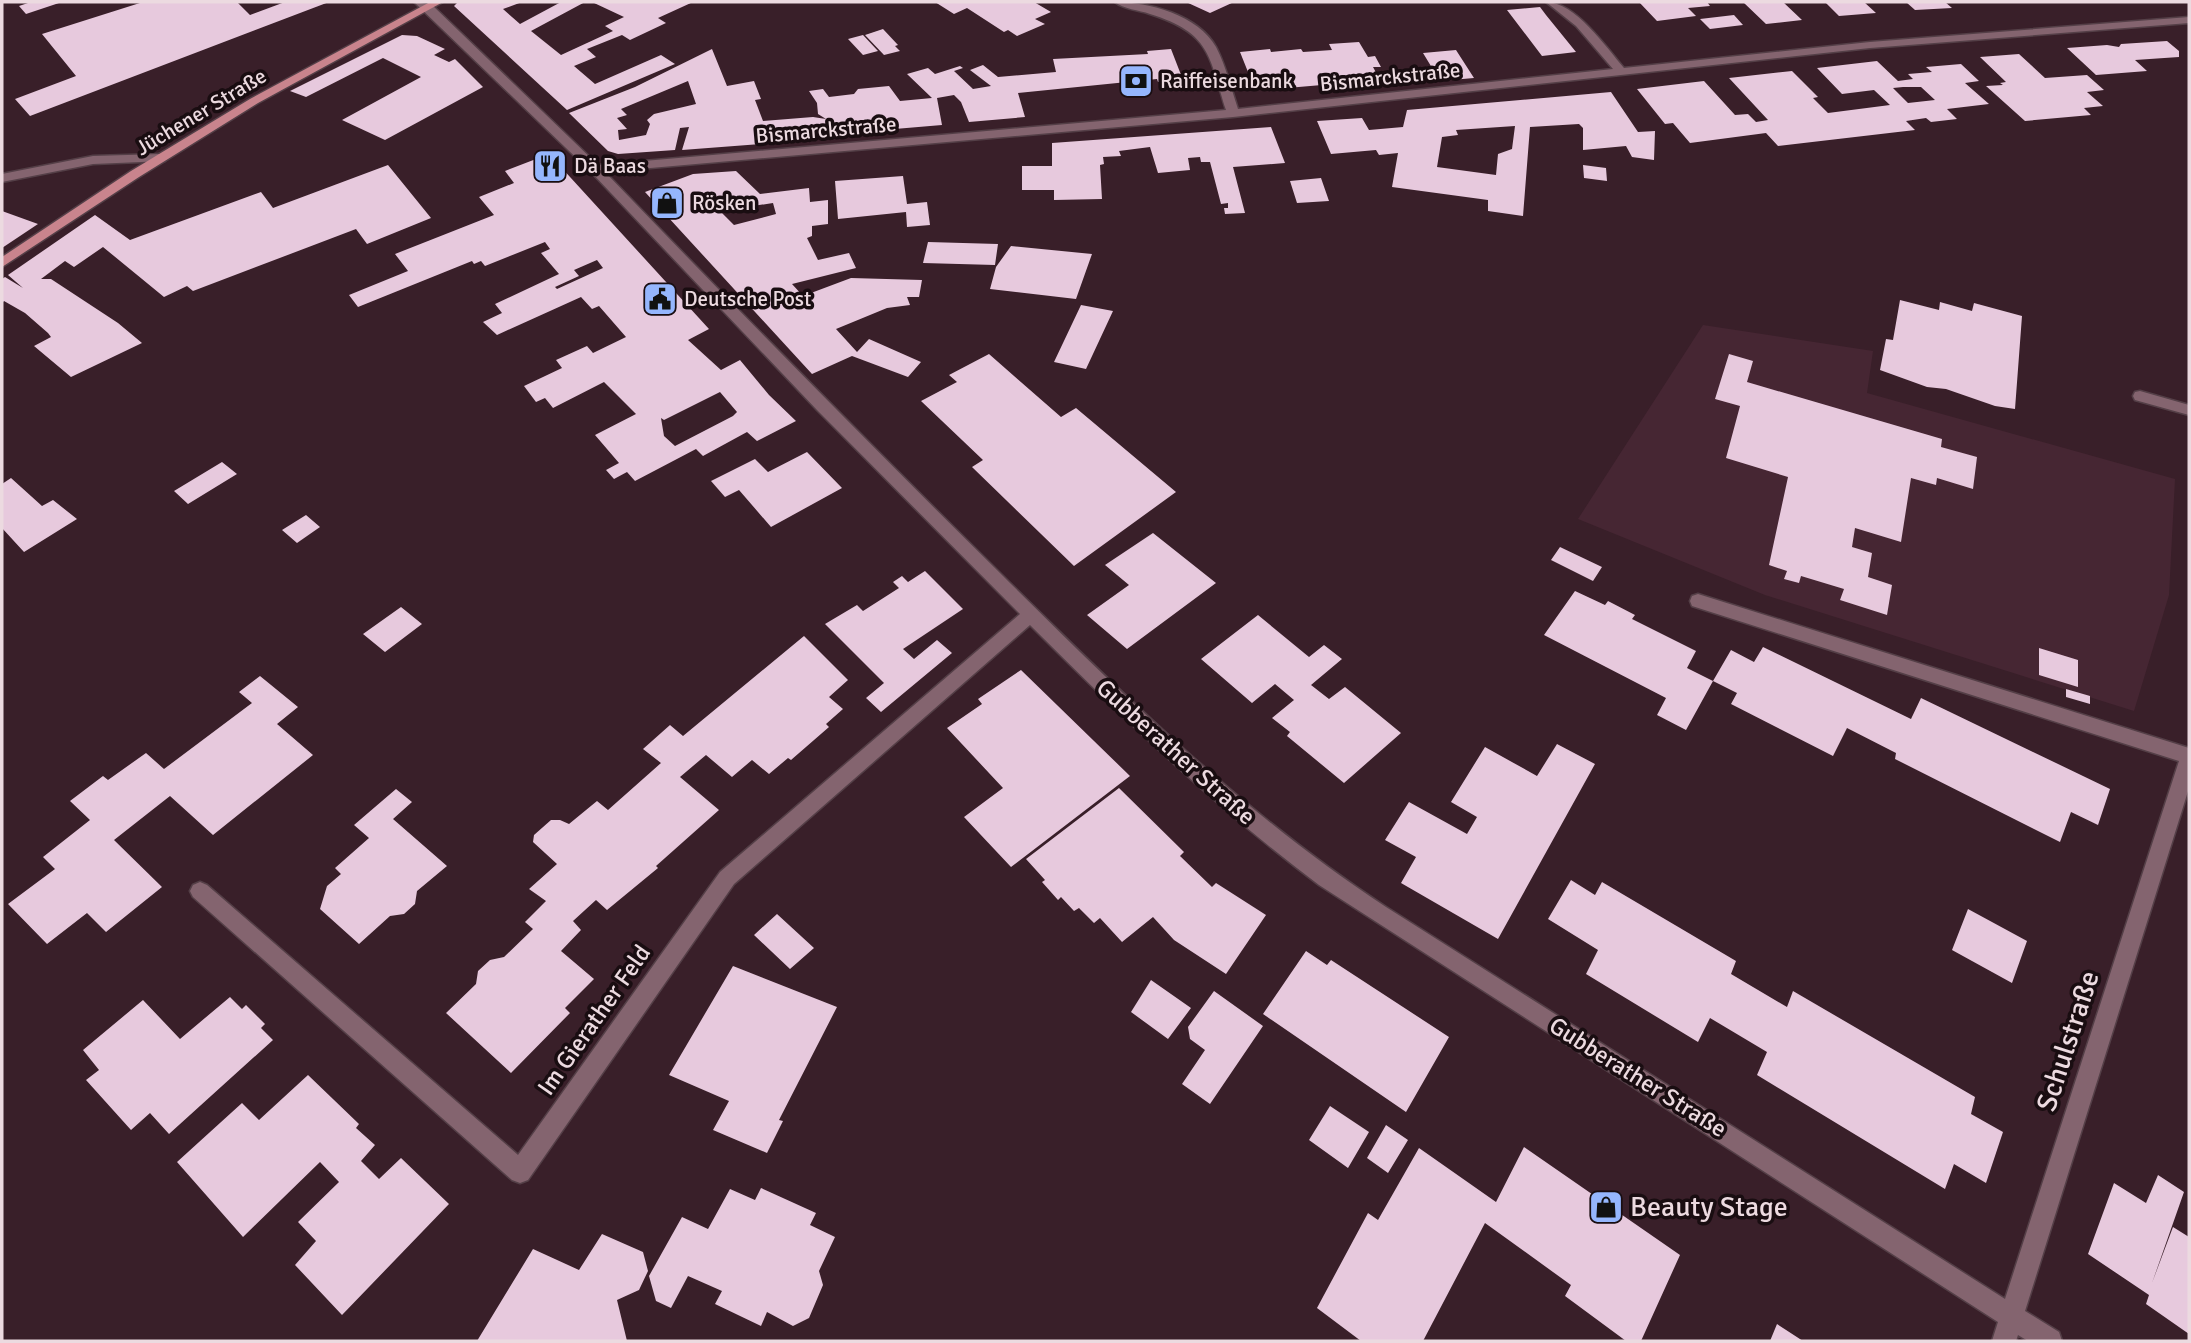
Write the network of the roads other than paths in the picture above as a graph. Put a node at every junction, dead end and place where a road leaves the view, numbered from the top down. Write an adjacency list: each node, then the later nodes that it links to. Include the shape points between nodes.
1 (1120, 2): 6 (street, via 1175,20 1202,35)
2 (1551, 2): 5 (street, via 1580,24)
3 (428, 4): 7 (main road, Jüchener Straße); 8 (street, Gubberather Straße)
4 (2189, 20): 5 (street, Bismarckstraße, via 1870,44)
5 (1622, 72): 6 (street, Bismarckstraße)
6 (1233, 113): 8 (street, Bismarckstraße)
7 (161, 158): 9 (street, via 79,162); 10 (main road, Jüchener Straße)
8 (595, 169): 14 (street, Gubberather Straße)
9 (2, 178)
10 (2, 263)
11 (2140, 396): 12 (street)
12 (2189, 410)
13 (1698, 601): 15 (street, Schulstraße)
14 (1030, 615): 16 (street, Im Gierather Feld, via 727,878 520,1172); 17 (street, Gubberather Straße, via 1203,780 1326,879)
15 (2189, 757): 17 (street, Schulstraße)
16 (200, 891)
17 (2012, 1316): 18 (street, Schulstraße); 19 (street, Gubberather Straße)
18 (2004, 1341)
19 (2050, 1341)

